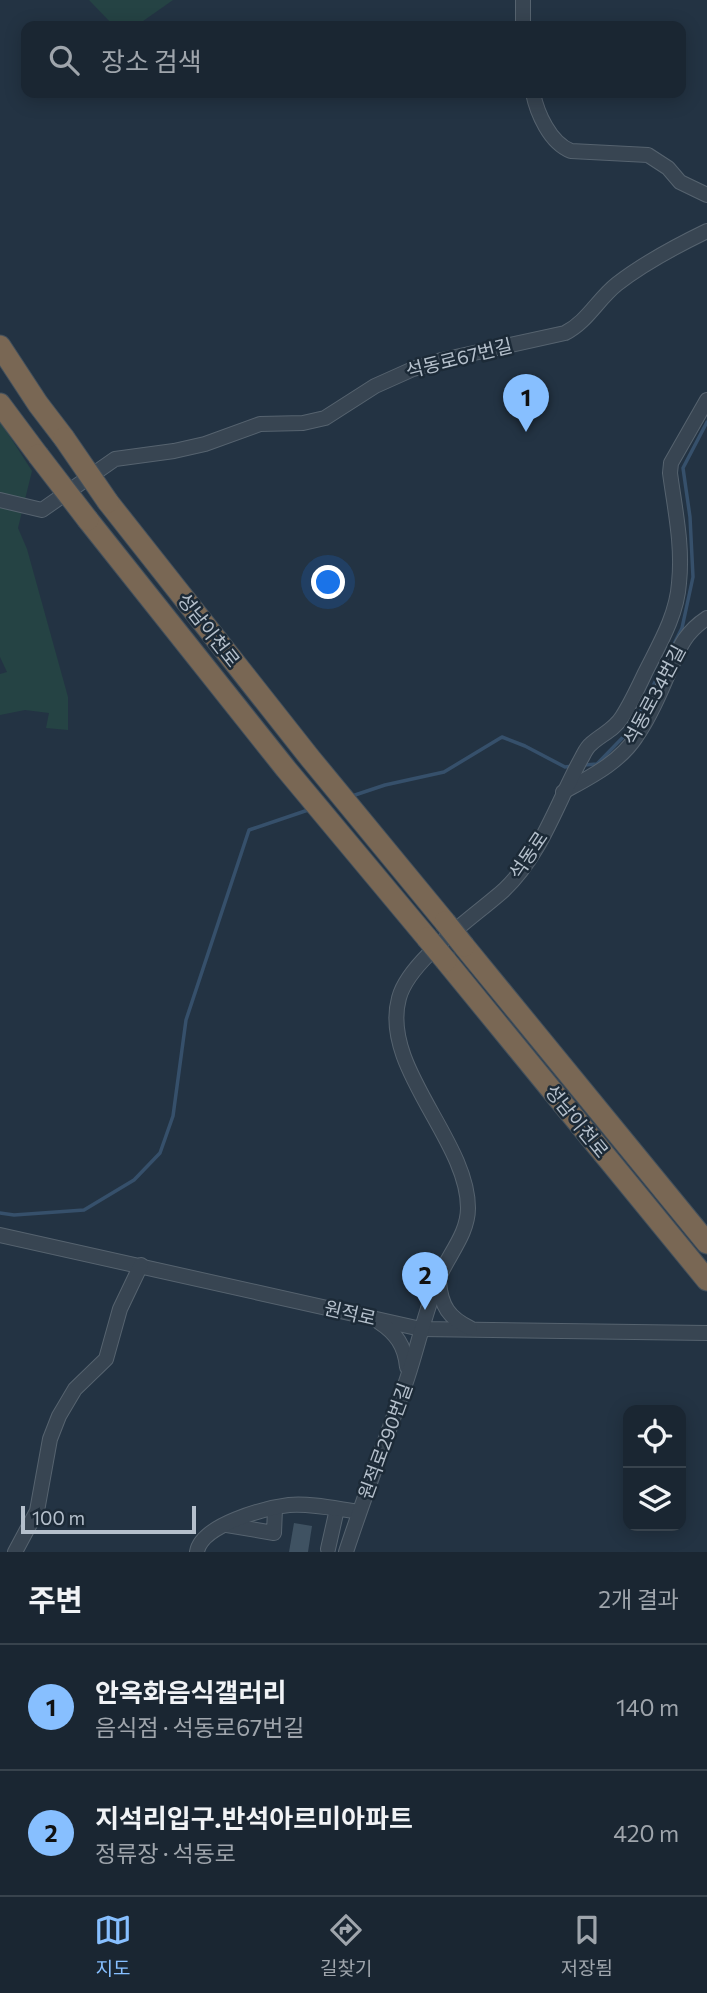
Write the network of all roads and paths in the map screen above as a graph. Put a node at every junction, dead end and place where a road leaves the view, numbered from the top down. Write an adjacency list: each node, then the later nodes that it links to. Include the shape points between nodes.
1 (523, 0): 2 (street)
2 (523, 21)
3 (535, 98): 4 (street, via 540,115 564,148 648,155 668,167 680,182)
4 (707, 195)
5 (707, 231): 9 (street, 석동로67번길, via 616,285 577,327 565,333 413,369 375,386 325,418 260,424 184,449 115,459 42,510)
6 (0, 346): 13 (highway, 성남이천로, bridge, via 108,502 310,758)
7 (707, 400): 11 (street, 석동로, via 671,463 680,566 667,629 624,714 615,727 589,745)
8 (0, 404): 16 (highway, 성남이천로, bridge, via 286,769)
9 (0, 500)
10 (707, 618): 11 (street, 석동로34번길, via 680,645 636,737 617,760)
11 (563, 792): 15 (street, 석동로, via 522,870 416,966 399,996 396,1034 460,1167 468,1204 464,1229)
12 (0, 1235): 14 (street, 원적로)
13 (707, 1242)
14 (141, 1265): 17 (street, 원적로); 27 (street, via 120,1309 106,1359 75,1389 58,1416 37,1511)
15 (438, 1279): 18 (street, 석동로); 19 (street, via 445,1309 455,1321)
16 (707, 1280)
17 (375, 1319): 18 (street, 원적로); 21 (street, via 401,1343)
18 (421, 1329): 19 (street, 원적로); 21 (street, 원적로290번길)
19 (475, 1330): 20 (street, 원적로)
20 (707, 1333)
21 (408, 1376): 24 (street, 원적로290번길)
22 (275, 1508): 23 (street); 25 (street); 25 (street, via 274,1533)
23 (337, 1509): 24 (street); 26 (street)
24 (359, 1513): 29 (street, 원적로290번길)
25 (223, 1524): 28 (street, via 198,1544)
26 (328, 1549)
27 (15, 1552)
28 (197, 1552)
29 (346, 1552)

